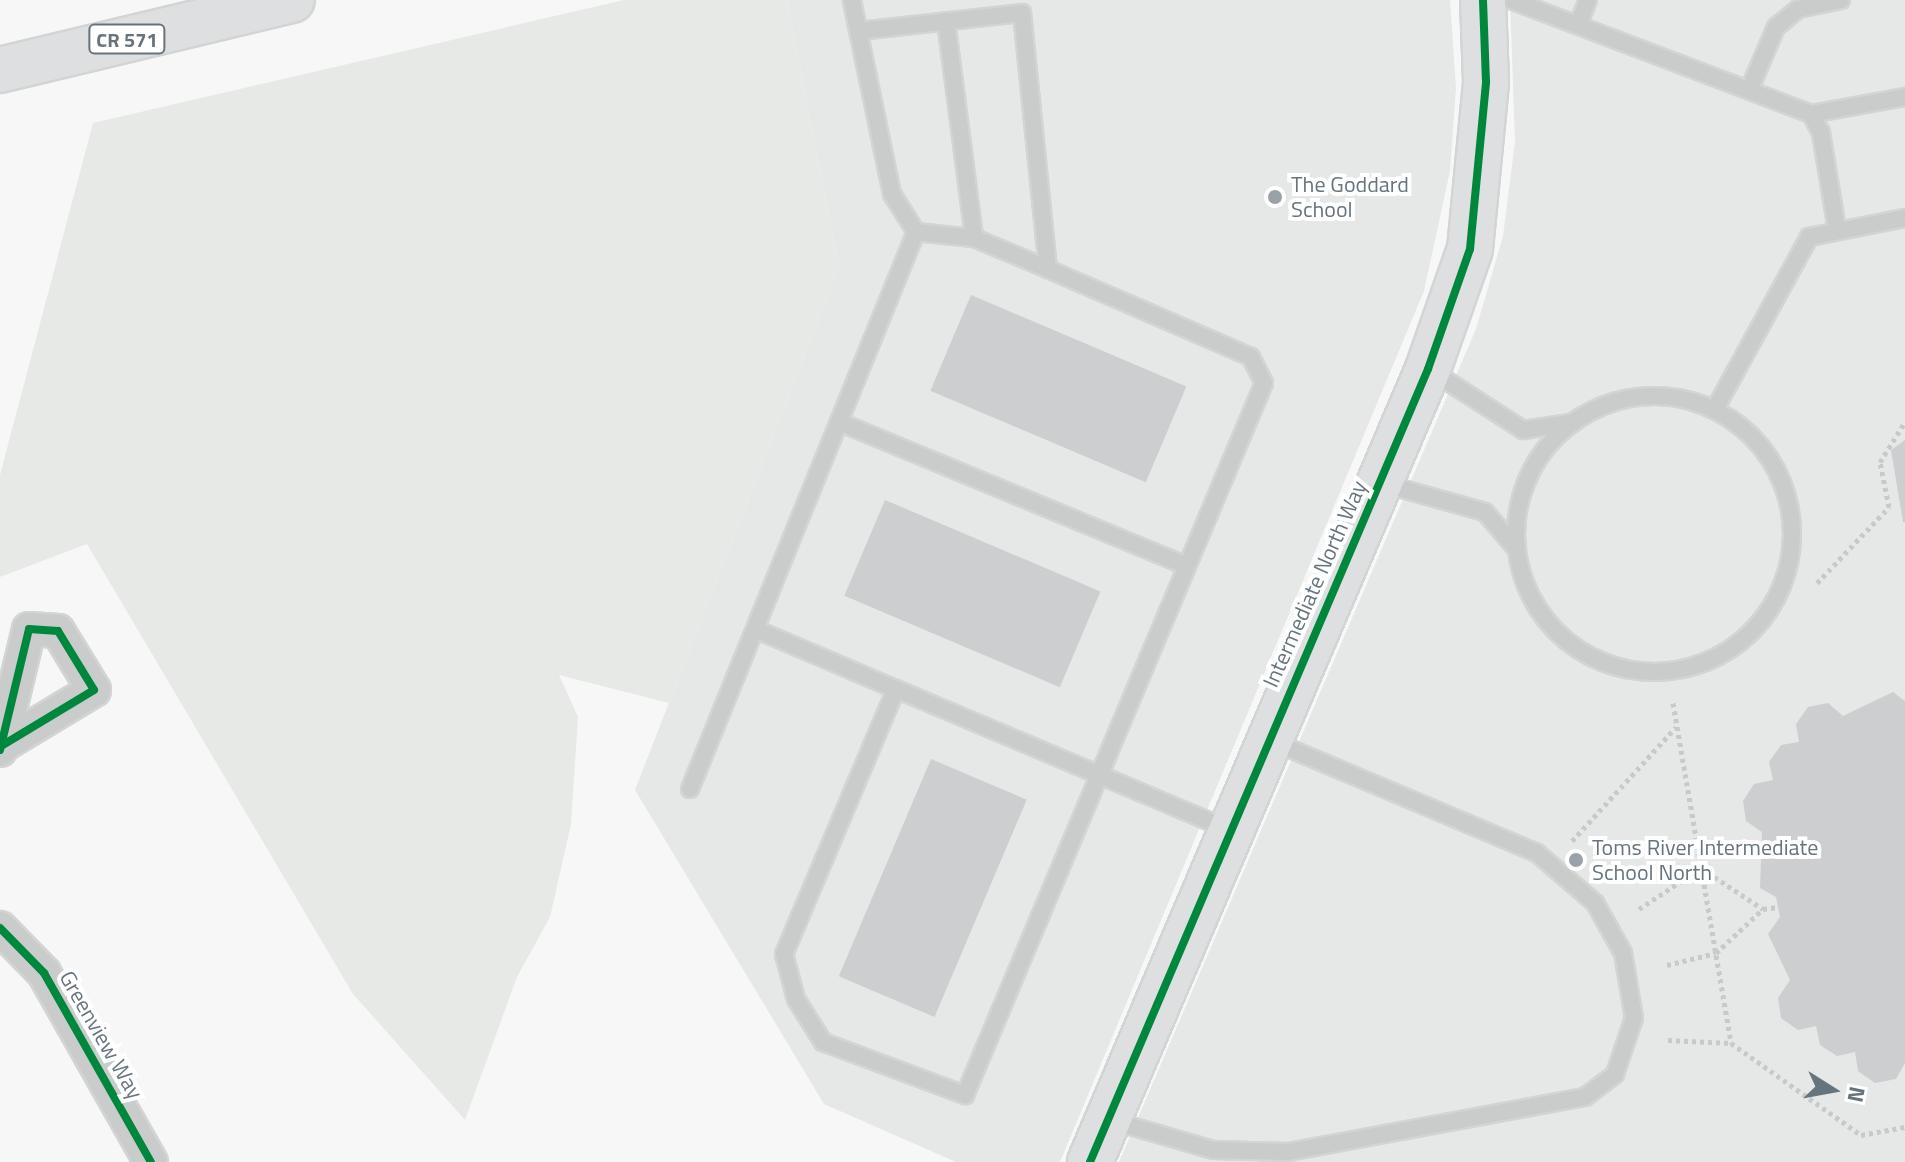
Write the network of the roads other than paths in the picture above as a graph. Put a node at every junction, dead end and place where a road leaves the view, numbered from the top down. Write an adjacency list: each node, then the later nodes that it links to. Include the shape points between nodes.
1 (852, 0): 11 (lane)
2 (1483, 0): 21 (street, Intermediate North Way, via 1486,82 1470,249)
3 (1511, 0): 10 (lane)
4 (1588, 0): 10 (lane)
5 (1781, 0): 8 (lane)
6 (1841, 0): 8 (lane, via 1798,9)
7 (266, 3): 12 (street, CR 571)
8 (1785, 20): 13 (lane)
9 (946, 21): 11 (lane); 19 (lane); 20 (lane, via 1022,13)
10 (1579, 23): 13 (lane)
11 (860, 31): 18 (lane, via 892,194)
12 (0, 70)
13 (1750, 88): 15 (lane)
14 (1905, 97): 15 (lane)
15 (1811, 114): 17 (lane, via 1821,133)
16 (1905, 218): 17 (lane)
17 (1837, 230): 22 (lane, via 1809,237)
18 (916, 232): 19 (lane); 23 (lane)
19 (974, 238): 20 (lane)
20 (1048, 269): 27 (lane, via 1251,357 1264,383)
21 (1428, 369): 24 (lane, via 1523,430); 25 (street, Intermediate North Way)
22 (1715, 409): 24 (lane, via 1641,396); 26 (lane, via 1750,433 1776,466 1791,520 1782,589 1760,625 1728,653 1675,671 1606,665 1569,644 1540,614)
23 (839, 422): 27 (lane); 28 (lane)
24 (1570, 423): 26 (lane, via 1541,454 1522,492)
25 (1379, 483): 26 (lane, via 1485,512); 30 (street, Intermediate North Way)
26 (1514, 546)
27 (1185, 565): 31 (lane)
28 (755, 629): 29 (lane); 32 (lane)
29 (896, 689): 31 (lane); 31 (lane, via 784,954 796,999 823,1042 965,1095)
30 (1267, 739): 33 (street, Intermediate North Way); 35 (lane, via 1537,853 1595,903 1623,953 1634,1018 1615,1074 1585,1097 1288,1152 1213,1150)
31 (1100, 775): 33 (lane)
32 (690, 789)
33 (1229, 830): 35 (street, Intermediate North Way)
34 (2, 936): 36 (street, Greenview Way, via 44,973)
35 (1108, 1119): 37 (street, Intermediate North Way)
36 (151, 1162)
37 (1090, 1162)

